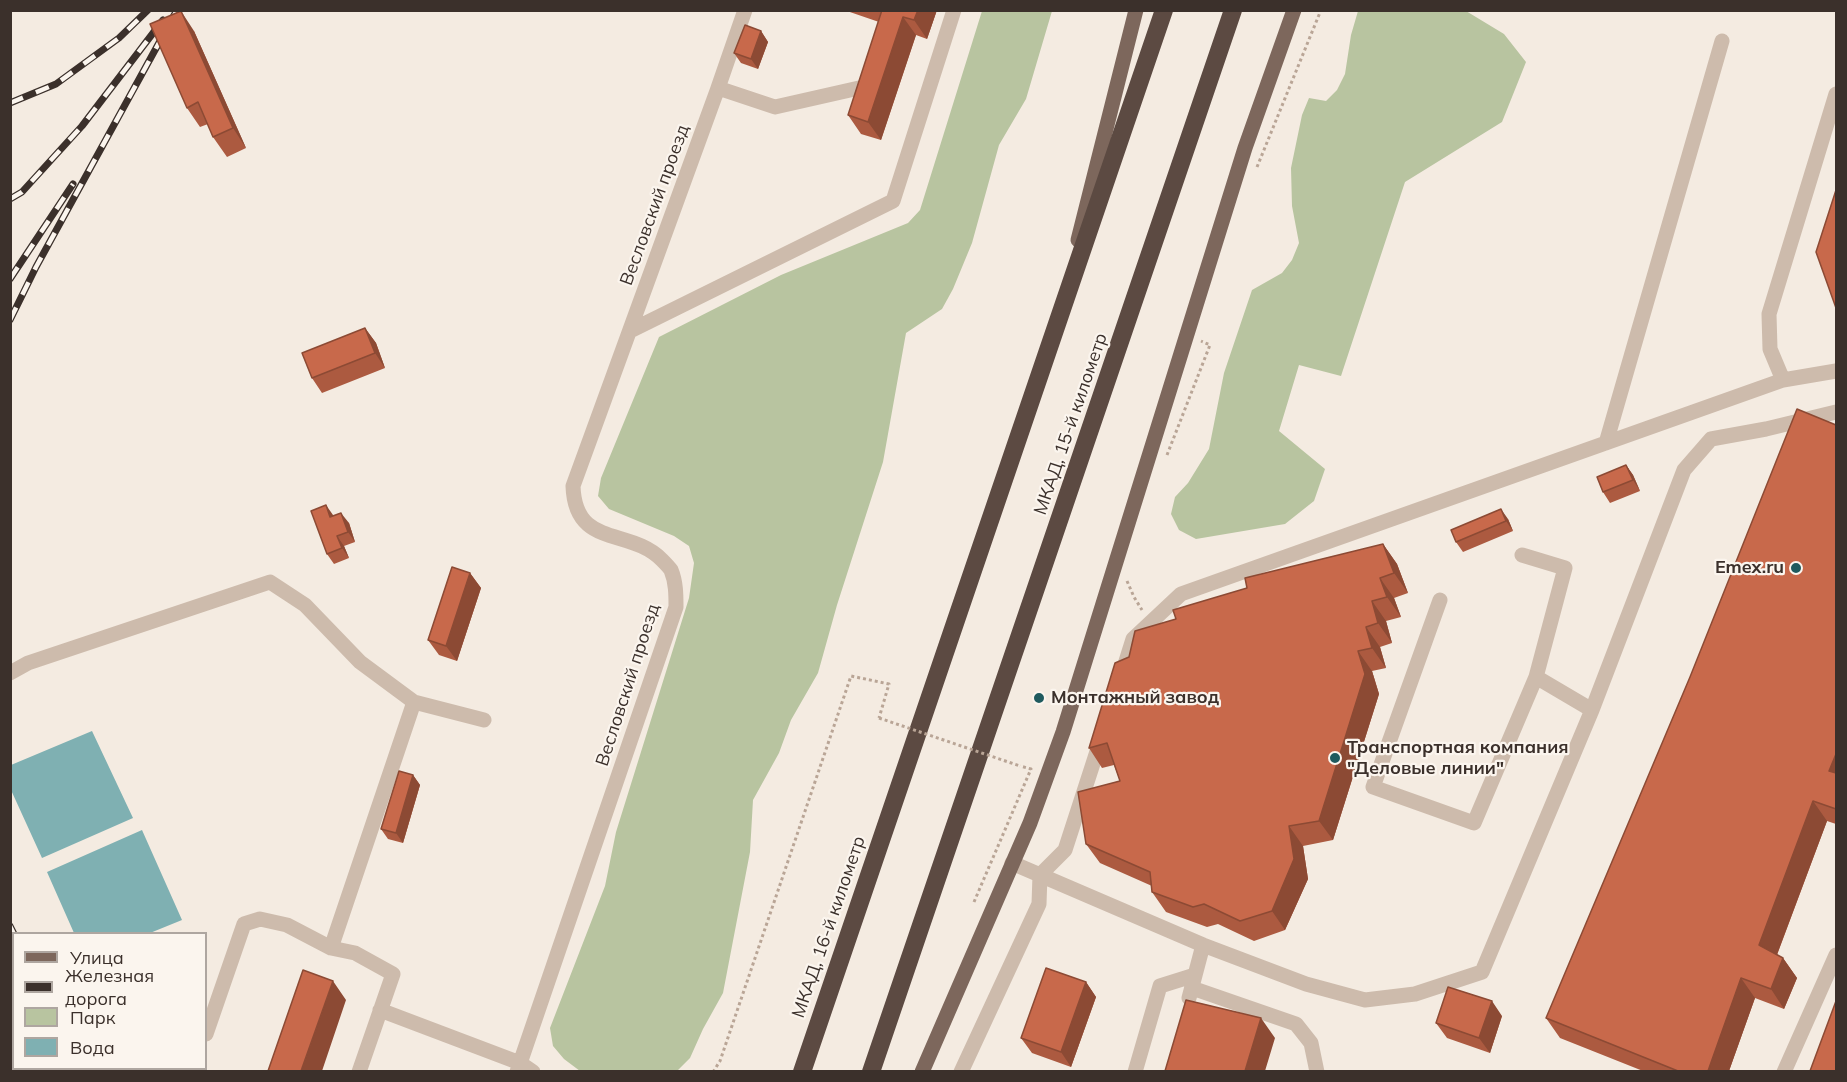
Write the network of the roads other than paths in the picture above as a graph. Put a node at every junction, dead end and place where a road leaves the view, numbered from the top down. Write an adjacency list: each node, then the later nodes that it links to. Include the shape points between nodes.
1 (746, 10): 8 (street, Весловский проезд)
2 (954, 10): 11 (street, via 893,201)
3 (1136, 10): 12 (main road)
4 (1164, 10): 12 (highway)
5 (1233, 10): 39 (highway, МКАД, 15-й километр)
6 (1294, 10): 26 (main road, via 1245,148 1063,732)
7 (1722, 41): 16 (street)
8 (718, 88): 9 (street, via 775,107); 11 (street, Весловский проезд)
9 (859, 88)
10 (1836, 94): 14 (street, via 1769,314 1770,349)
11 (630, 331): 35 (street, Весловский проезд, via 573,486 574,500 579,516 590,527 654,552 670,569 676,607)
12 (1054, 335): 38 (highway, МКАД, 16-й километр)
13 (1836, 370): 14 (street)
14 (1783, 380): 16 (street)
15 (1836, 412): 23 (street, via 1711,439 1684,470)
16 (1606, 443): 21 (street, via 1182,594 1133,639)
17 (1522, 555): 20 (street, via 1565,568)
18 (1440, 600): 20 (street, via 1373,787 1474,823)
19 (10, 673): 22 (street, via 28,663 270,582 305,605 360,662)
20 (1536, 677): 23 (street)
21 (1116, 695)
22 (414, 702): 24 (street); 29 (street)
23 (1593, 710): 28 (street, via 1482,972 1414,994 1365,1000 1306,984)
24 (484, 720)
25 (1105, 728): 27 (street, via 1065,850)
26 (1012, 863): 27 (street); 40 (main road)
27 (1040, 875): 28 (street); 41 (street, via 1039,903)
28 (1203, 945): 31 (street)
29 (331, 948): 33 (street, via 355,953 393,974); 34 (street, via 287,925 260,919 244,924)
30 (1836, 955): 44 (street)
31 (1194, 981): 32 (street); 42 (street, via 1160,986); 43 (street, via 1296,1024 1311,1043)
32 (1186, 1009)
33 (380, 1010): 35 (street); 36 (street)
34 (207, 1031)
35 (518, 1067): 37 (street)
36 (359, 1071)
37 (533, 1071)
38 (802, 1071)
39 (871, 1071)
40 (922, 1071)
41 (961, 1071)
42 (1135, 1071)
43 (1317, 1071)
44 (1784, 1071)

